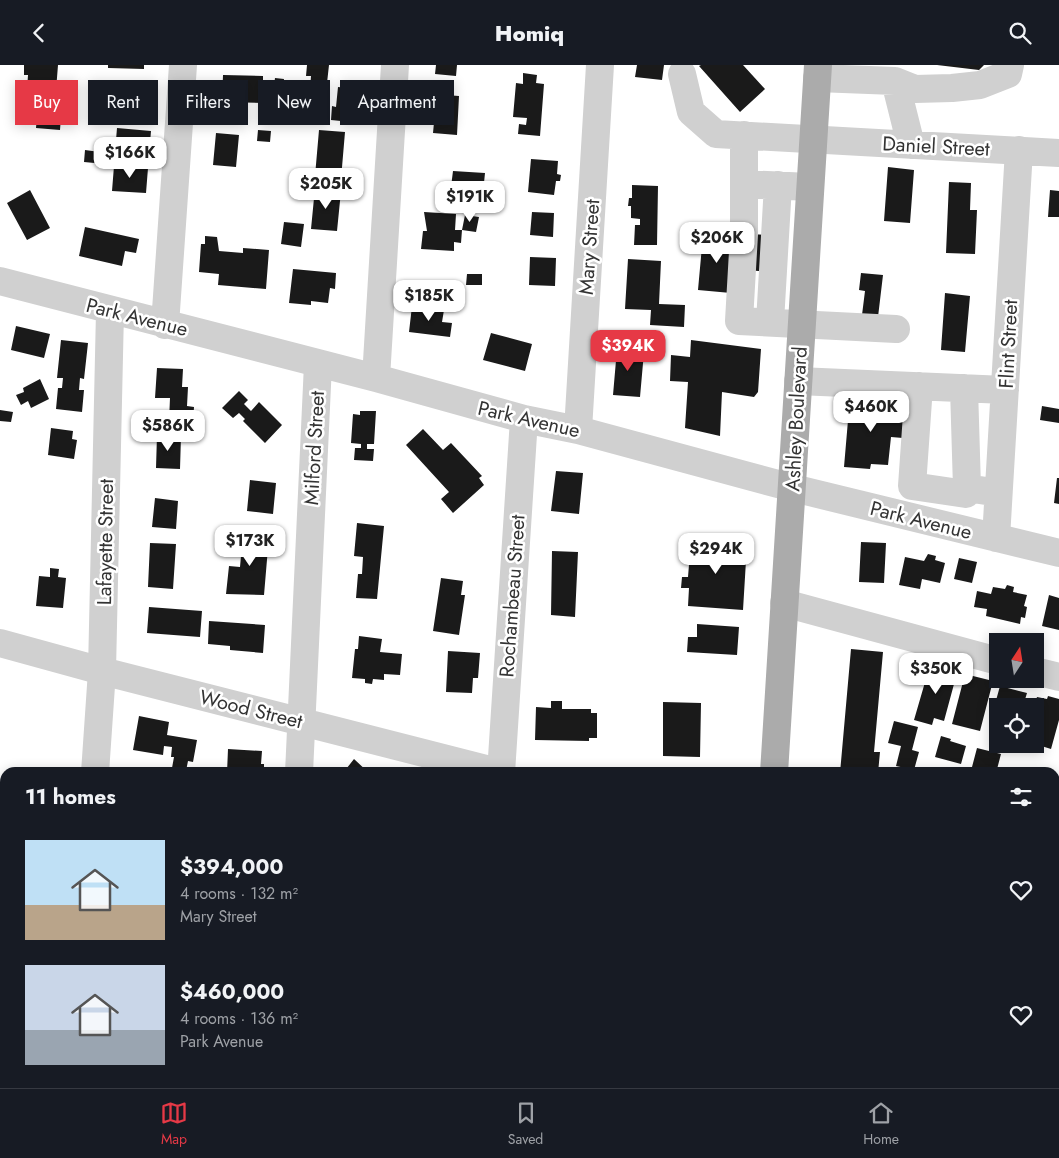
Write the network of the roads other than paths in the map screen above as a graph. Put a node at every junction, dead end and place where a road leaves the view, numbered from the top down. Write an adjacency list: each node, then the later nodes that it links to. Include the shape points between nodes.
1 (183, 65): 20 (street)
2 (395, 65): 23 (street)
3 (600, 65): 29 (street, Mary Street)
4 (1010, 65): 7 (street, via 1008,74 980,85 915,89)
5 (817, 72): 7 (street); 9 (main road, Ashley Boulevard)
6 (682, 75): 8 (street, Daniel Street, via 691,112 716,134)
7 (888, 76): 10 (street)
8 (744, 135): 9 (street, Daniel Street); 13 (street)
9 (813, 139): 10 (street, Daniel Street); 15 (main road, Ashley Boulevard)
10 (911, 145): 11 (street, Daniel Street)
11 (1019, 151): 12 (street, Daniel Street); 27 (street, Flint Street)
12 (1059, 153)
13 (744, 184): 14 (street); 18 (street, via 739,321)
14 (778, 185): 15 (street); 18 (street)
15 (810, 187): 19 (main road, Ashley Boulevard)
16 (0, 281): 17 (street, Park Avenue)
17 (110, 311): 20 (street, Park Avenue); 38 (street, Lafayette Street)
18 (770, 322): 19 (street)
19 (800, 323): 21 (street); 24 (main road, Ashley Boulevard)
20 (165, 325): 22 (street, Park Avenue)
21 (896, 329)
22 (318, 364): 23 (street, Park Avenue); 41 (street, Milford Street)
23 (376, 378): 28 (street, Park Avenue)
24 (798, 381): 25 (street); 30 (main road, Ashley Boulevard)
25 (919, 386): 26 (street); 31 (street, via 912,486 966,494)
26 (964, 389): 27 (street); 31 (street)
27 (1005, 390): 32 (street, Flint Street)
28 (524, 419): 29 (street, Park Avenue); 45 (street, Rochambeau Street)
29 (578, 430): 30 (street, Park Avenue)
30 (793, 488): 33 (street, Park Avenue); 35 (main road, Ashley Boulevard)
31 (967, 488): 32 (street)
32 (999, 493): 33 (street, Flint Street)
33 (996, 538): 34 (street, Park Avenue)
34 (1059, 553)
35 (784, 603): 37 (street); 46 (main road, Ashley Boulevard)
36 (0, 643): 38 (street, Wood Street)
37 (989, 659)
38 (102, 671): 41 (street, Wood Street); 42 (street, Lafayette Street)
39 (1044, 673): 40 (street)
40 (1059, 677)
41 (302, 722): 43 (street, Milford Street); 44 (street, Wood Street)
42 (95, 767)
43 (299, 767)
44 (481, 767)
45 (501, 767)
46 (774, 767)

